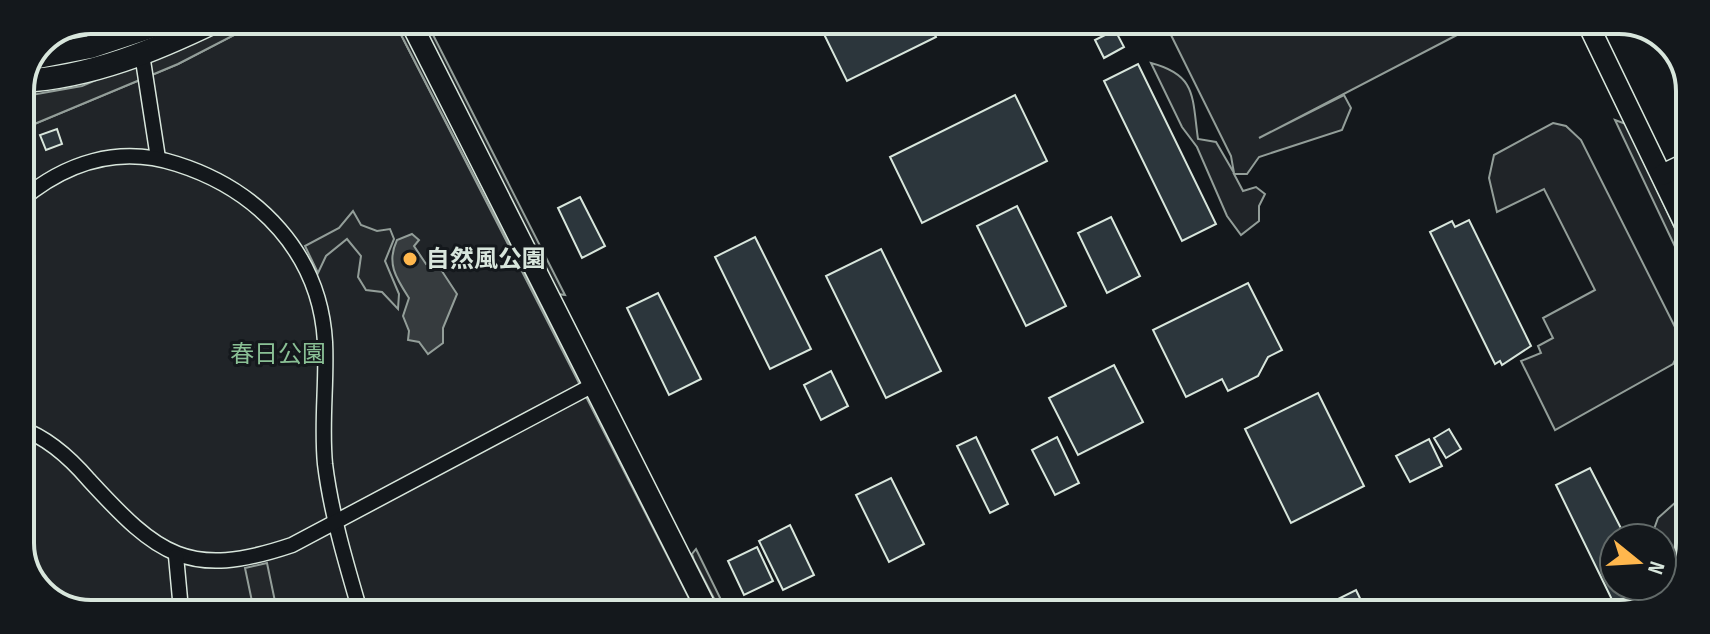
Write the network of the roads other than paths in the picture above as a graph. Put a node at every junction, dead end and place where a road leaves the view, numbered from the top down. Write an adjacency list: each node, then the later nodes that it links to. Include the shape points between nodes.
1 (129, 34): 6 (main road)
2 (187, 34): 5 (main road)
3 (417, 34): 13 (street)
4 (1593, 34): 10 (street)
5 (142, 54): 7 (main road, via 75,76); 8 (street)
6 (47, 55)
7 (35, 80)
8 (158, 158): 11 (street, via 96,159 68,167); 15 (street, via 204,172 274,220 308,269 325,340 325,465)
9 (1676, 168): 10 (street)
10 (1662, 175): 12 (street)
11 (34, 191)
12 (1676, 205)
13 (595, 384): 15 (street); 19 (street)
14 (34, 433): 16 (street, via 75,464 137,532)
15 (336, 521): 16 (street, via 254,558); 18 (street)
16 (176, 556): 17 (street)
17 (180, 600)
18 (357, 600)
19 (702, 600)

